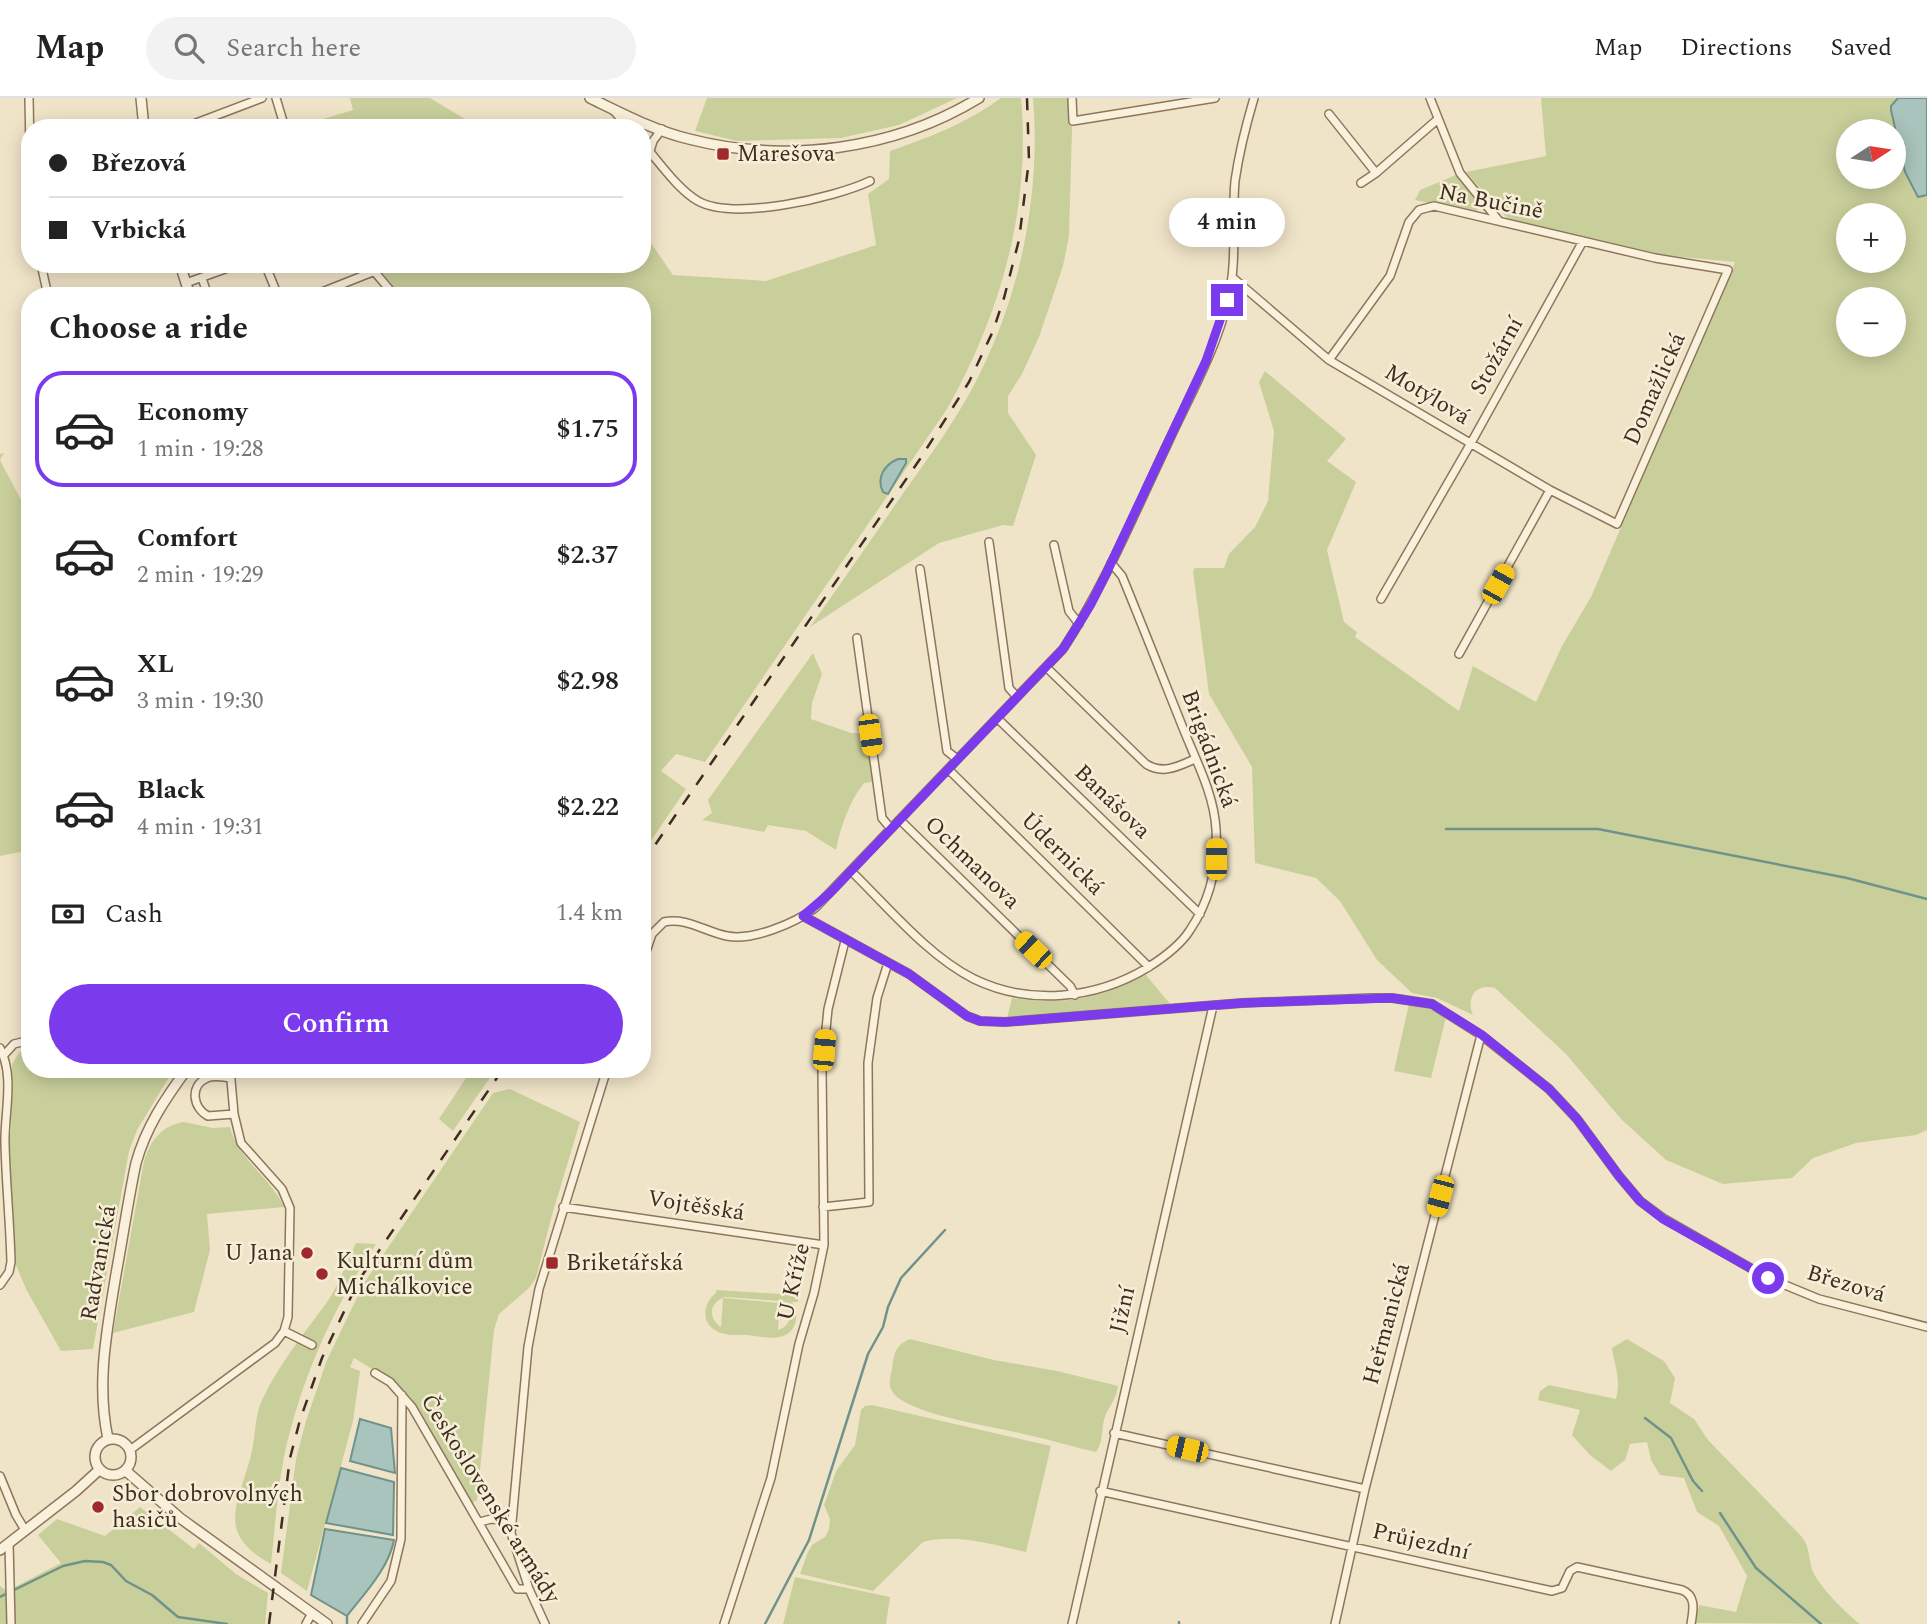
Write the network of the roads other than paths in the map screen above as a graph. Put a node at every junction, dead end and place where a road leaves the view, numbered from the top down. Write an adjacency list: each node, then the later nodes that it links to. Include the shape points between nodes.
1 (29, 98): 13 (street)
2 (141, 98): 14 (street)
3 (262, 98): 15 (street)
4 (276, 98): 16 (street)
5 (590, 98): 11 (street)
6 (1072, 98): 7 (street, via 1073,121)
7 (1215, 98)
8 (1254, 98): 35 (street, via 1235,183)
9 (1430, 98): 19 (street)
10 (979, 99): 21 (street, via 900,135 822,149 771,152 726,148)
11 (612, 108): 17 (street); 18 (street)
12 (1329, 114): 24 (street)
13 (29, 119)
14 (143, 119)
15 (207, 119)
16 (282, 119)
17 (621, 119)
18 (638, 119)
19 (1438, 120): 24 (street); 27 (street, via 1460,173)
20 (651, 124): 21 (street)
21 (662, 129): 22 (street)
22 (651, 148)
23 (651, 152): 25 (street, via 698,201 714,206 773,206 849,191)
24 (1376, 173): 26 (street)
25 (870, 181)
26 (1361, 183)
27 (1499, 221): 28 (street, Na Bučině); 41 (street, Na Bučině, via 1434,206 1419,210 1409,222 1390,276)
28 (1583, 241): 29 (street, Na Bučině); 42 (street, Stožární)
29 (1728, 270): 44 (street, Domažlická)
30 (183, 273): 36 (street)
31 (215, 273): 34 (street)
32 (370, 273): 39 (street)
33 (377, 273): 40 (street)
34 (202, 278): 36 (street); 38 (street)
35 (1233, 278): 41 (street, Motýlová); 47 (street, via 1206,361)
36 (186, 283): 37 (street)
37 (187, 287)
38 (205, 287)
39 (335, 287)
40 (388, 287)
41 (1329, 360): 42 (street, Motýlová)
42 (1471, 443): 43 (street, Motýlová); 49 (street, Stožární)
43 (1550, 490): 44 (street, Motýlová); 52 (street)
44 (1616, 524)
45 (989, 542): 54 (street, via 1009,688)
46 (1054, 545): 50 (street, via 1069,611)
47 (1111, 563): 50 (street); 56 (street, Brigádnická, via 1122,576)
48 (920, 569): 57 (street, via 947,751)
49 (1381, 598)
50 (1079, 624): 53 (street)
51 (857, 638): 60 (street, via 883,818)
52 (1460, 654)
53 (1046, 667): 54 (street); 56 (street, via 1153,768 1169,769)
54 (1017, 697): 55 (street)
55 (997, 718): 57 (street); 62 (street, Banášova)
56 (1195, 759): 62 (street, Brigádnická, via 1210,796 1216,833 1212,881)
57 (957, 760): 58 (street)
58 (948, 769): 59 (street); 67 (street, Údernická)
59 (900, 820): 60 (street); 68 (street, Ochmanova)
60 (891, 830): 61 (street)
61 (851, 871): 63 (street); 68 (street, Brigádnická, via 934,951 975,979 1034,996)
62 (1200, 914): 67 (street, Brigádnická, via 1177,945)
63 (803, 916): 64 (street, via 737,937 672,920); 65 (street, Březová)
64 (651, 937)
65 (845, 941): 66 (street, Březová); 80 (street, U Kříže, via 826,1031)
66 (888, 963): 69 (street, Březová, via 980,1021); 80 (street, via 877,998 868,1063 869,1202)
67 (1149, 967): 68 (street, Brigádnická, via 1116,984)
68 (1075, 995)
69 (1213, 1006): 70 (street, Březová, via 1392,998 1432,1004); 88 (street, Jižní)
70 (1482, 1035): 83 (street, Březová, via 1549,1089 1640,1201 1663,1219 1806,1293); 94 (street, Heřmanická)
71 (21, 1042): 72 (street)
72 (2, 1052): 78 (street, via 7,1080)
73 (180, 1078): 89 (street, Radvanická, via 146,1132 136,1163 105,1339 102,1395)
74 (210, 1078): 77 (street, via 197,1087 199,1109 208,1116)
75 (230, 1078): 77 (street)
76 (604, 1078): 79 (street)
77 (234, 1114): 84 (street, via 241,1143 282,1189 290,1208)
78 (3, 1126): 82 (street, via 10,1258 9,1272)
79 (563, 1207): 81 (street, Vojtěšská); 96 (street, via 533,1318)
80 (823, 1207): 81 (street, U Kříže)
81 (824, 1245): 109 (street, U Kříže, via 771,1478)
82 (0, 1285)
83 (1927, 1327)
84 (284, 1331): 85 (street); 90 (street, via 275,1343)
85 (313, 1345)
86 (375, 1373): 87 (street, Československé armády)
87 (402, 1394): 97 (street, Československé armády); 107 (street, via 401,1538 391,1581)
88 (1114, 1433): 94 (street, Průjezdní); 95 (street, Jižní)
89 (108, 1439): 90 (street, via 120,1440); 91 (street, via 95,1452)
90 (130, 1450): 92 (street, via 131,1461)
91 (99, 1470): 92 (street, via 111,1476); 98 (street)
92 (125, 1471): 103 (street, via 180,1518)
93 (0, 1476): 98 (street)
94 (1365, 1489): 100 (street, Heřmanická)
95 (1100, 1491): 100 (street, Průjezdní); 110 (street, Jižní)
96 (512, 1521): 97 (street, via 491,1518); 102 (street, via 514,1545)
97 (480, 1522): 102 (street, Československé armády, via 517,1589)
98 (25, 1531): 99 (street)
99 (9, 1543): 101 (street); 104 (street)
100 (1352, 1547): 111 (street, Heřmanická); 112 (street, Průjezdní, via 1552,1591 1562,1588 1577,1567 1669,1587 1688,1592)
101 (0, 1550)
102 (529, 1589): 108 (street, Československé armády)
103 (312, 1613): 105 (street); 106 (street)
104 (12, 1624)
105 (306, 1624)
106 (327, 1624)
107 (362, 1624)
108 (545, 1624)
109 (724, 1624)
110 (1072, 1624)
111 (1335, 1624)
112 (1691, 1624)

